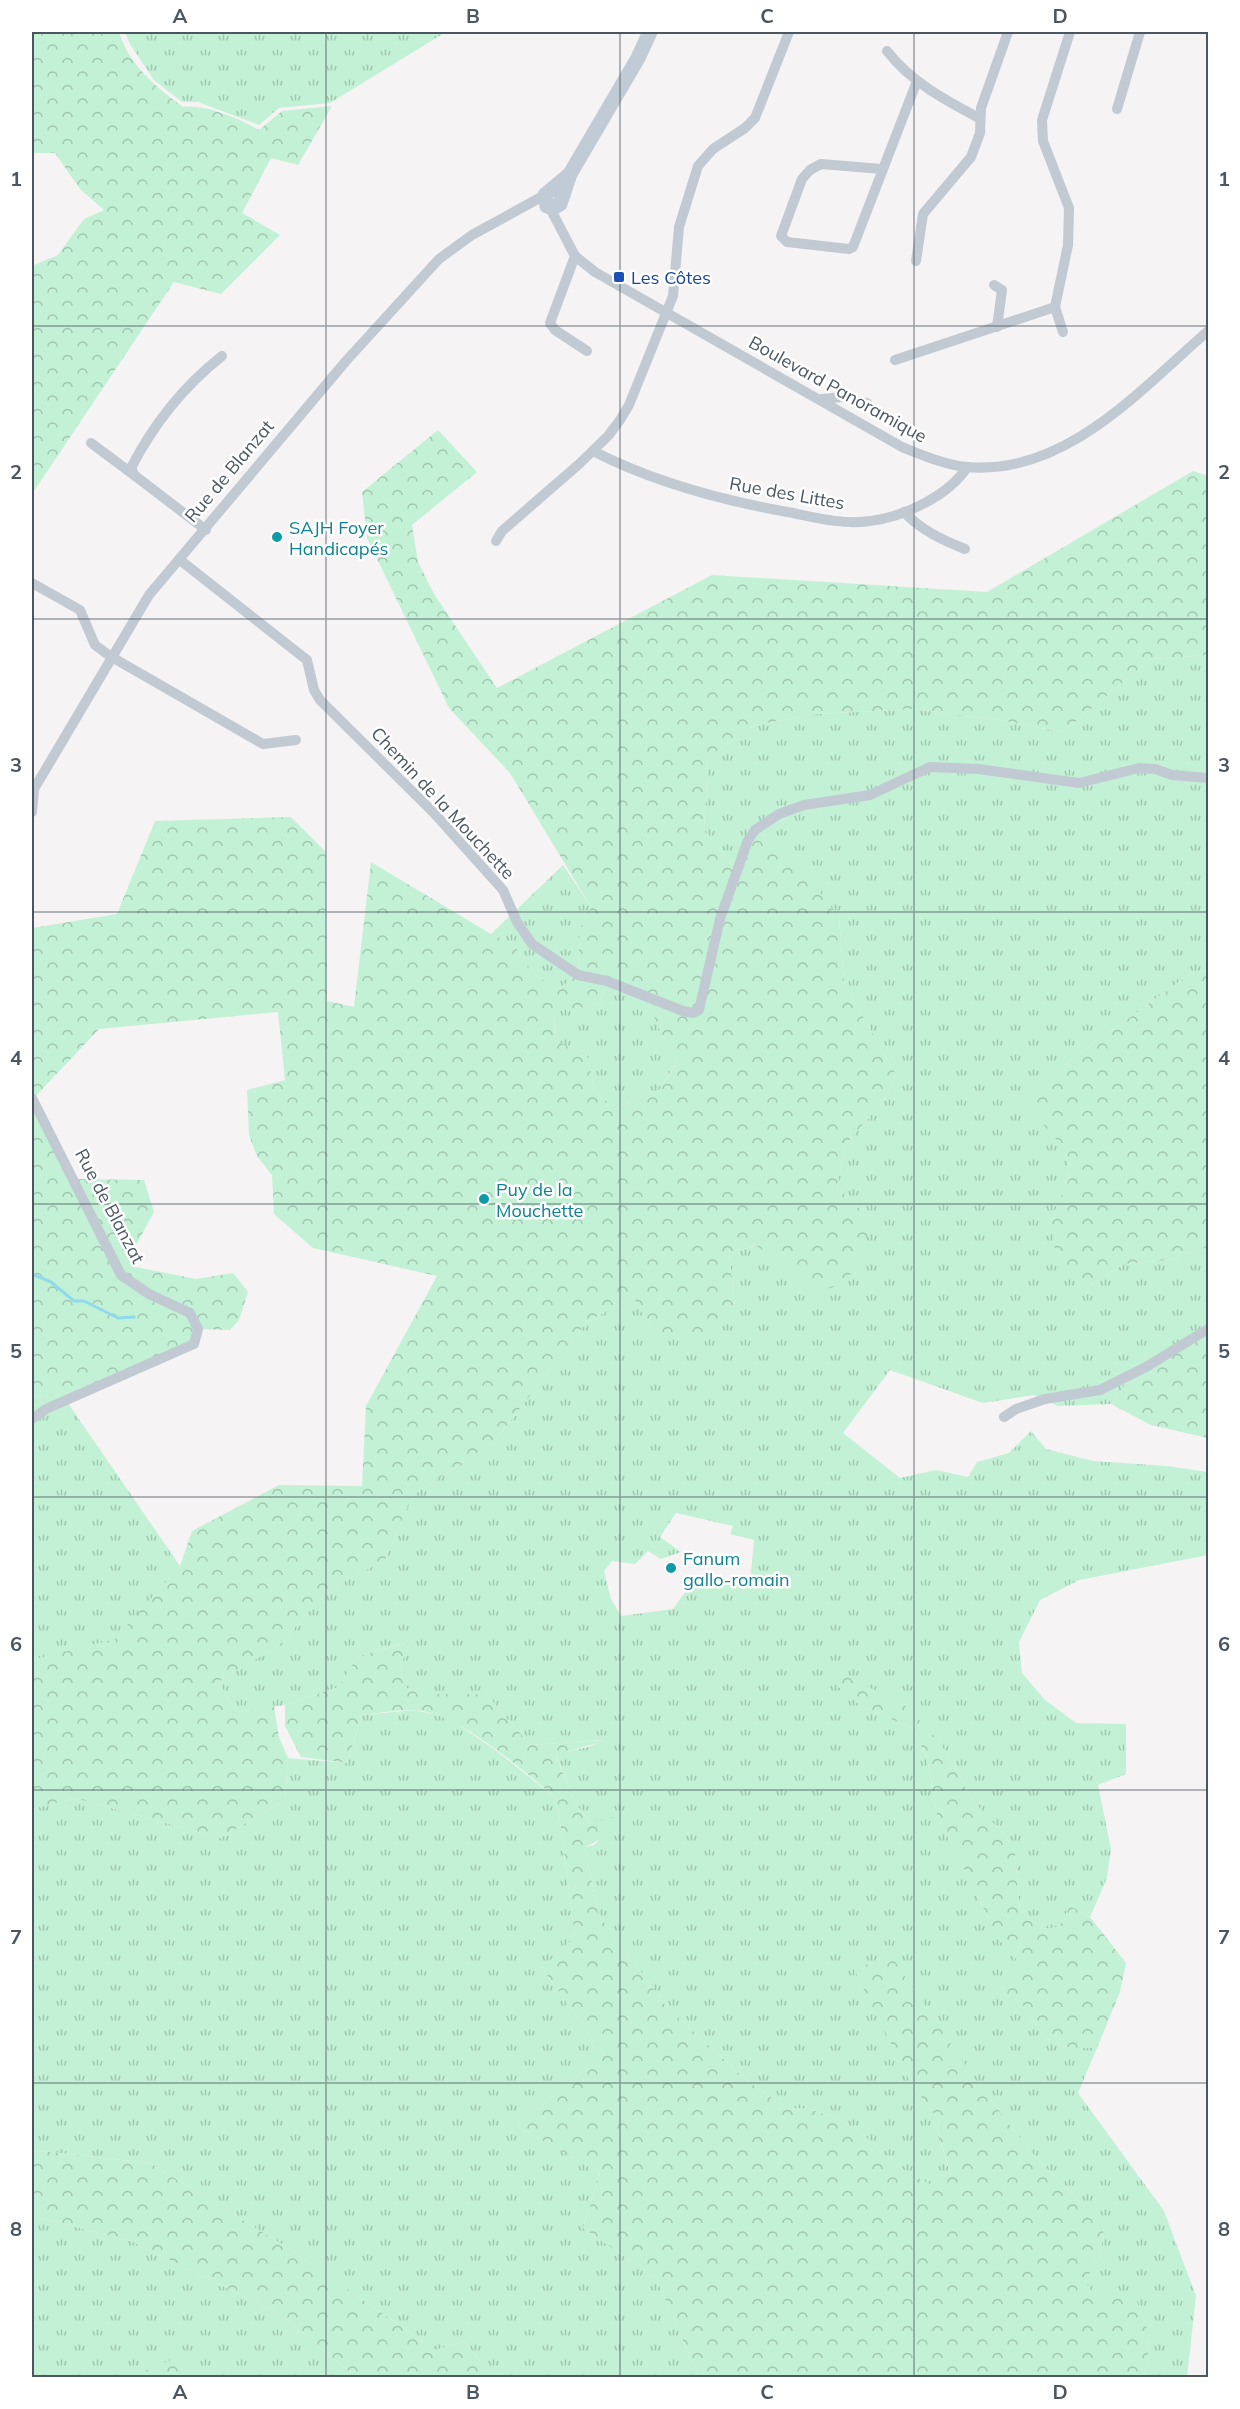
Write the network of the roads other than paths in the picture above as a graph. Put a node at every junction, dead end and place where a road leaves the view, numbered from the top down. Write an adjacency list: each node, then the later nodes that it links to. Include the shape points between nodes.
1 (650, 32): 11 (street, Rue de Blanzat)
2 (789, 32): 16 (street, via 754,118 746,128 712,149 699,166 679,227 673,296)
3 (1008, 32): 9 (street)
4 (1070, 32): 15 (street, via 1042,120 1043,141 1069,208 1068,245)
5 (1140, 32): 8 (street)
6 (886, 51): 7 (street)
7 (917, 81): 9 (street); 10 (street)
8 (1117, 109)
9 (979, 118): 13 (street, via 980,133 971,158 923,214)
10 (882, 169): 10 (street, via 853,247 787,242 781,236 802,179 810,170 821,164)
11 (552, 200): 12 (street); 30 (street, Rue de Blanzat, via 523,207 472,234 439,259 346,361)
12 (574, 256): 16 (street, Boulevard Panoramique, via 595,272); 20 (street, via 550,323)
13 (916, 261)
14 (994, 285): 17 (street, via 1002,290)
15 (1055, 307): 17 (street); 19 (street)
16 (667, 311): 23 (street, Boulevard Panoramique); 26 (street, via 629,405)
17 (997, 327): 22 (street)
18 (1209, 331): 27 (street, Boulevard Panoramique, via 1098,425 1069,444 1016,464)
19 (1063, 332)
20 (587, 351)
21 (222, 356): 28 (street, via 196,377 163,417 131,468)
22 (895, 360)
23 (822, 399): 24 (street, via 842,397); 27 (street, Boulevard Panoramique, via 902,447)
24 (867, 403)
25 (91, 443): 28 (street)
26 (593, 451): 29 (street, Rue des Littes, via 707,496 756,507 830,520 869,521); 31 (street, via 502,531)
27 (967, 467): 29 (street, Rue des Littes, via 960,479)
28 (134, 475): 30 (street)
29 (904, 512): 32 (street, via 941,539)
30 (206, 530): 33 (street, Rue de Blanzat)
31 (496, 541)
32 (965, 549)
33 (180, 560): 35 (street, Rue de Blanzat, via 149,595); 37 (street, Chemin de la Mouchette, via 307,660 320,700 433,812 503,890 532,944 578,975 608,981 683,1011 699,1010 720,919 748,840 755,830 779,814 804,805 870,795 930,767 978,769 1079,783 1139,768)
34 (32, 583): 35 (street, via 80,610 95,645)
35 (110, 656): 36 (street, via 263,744); 38 (street, Rue de Blanzat)
36 (296, 740)
37 (1209, 777)
38 (33, 789): 39 (street, Rue de Blanzat)
39 (32, 812)
40 (32, 1098): 43 (street, Rue de Blanzat, via 121,1275 148,1294 190,1312 198,1329 194,1344 46,1409)
41 (1209, 1329): 42 (street, via 1100,1390 1045,1399)
42 (1004, 1417)
43 (32, 1419)

